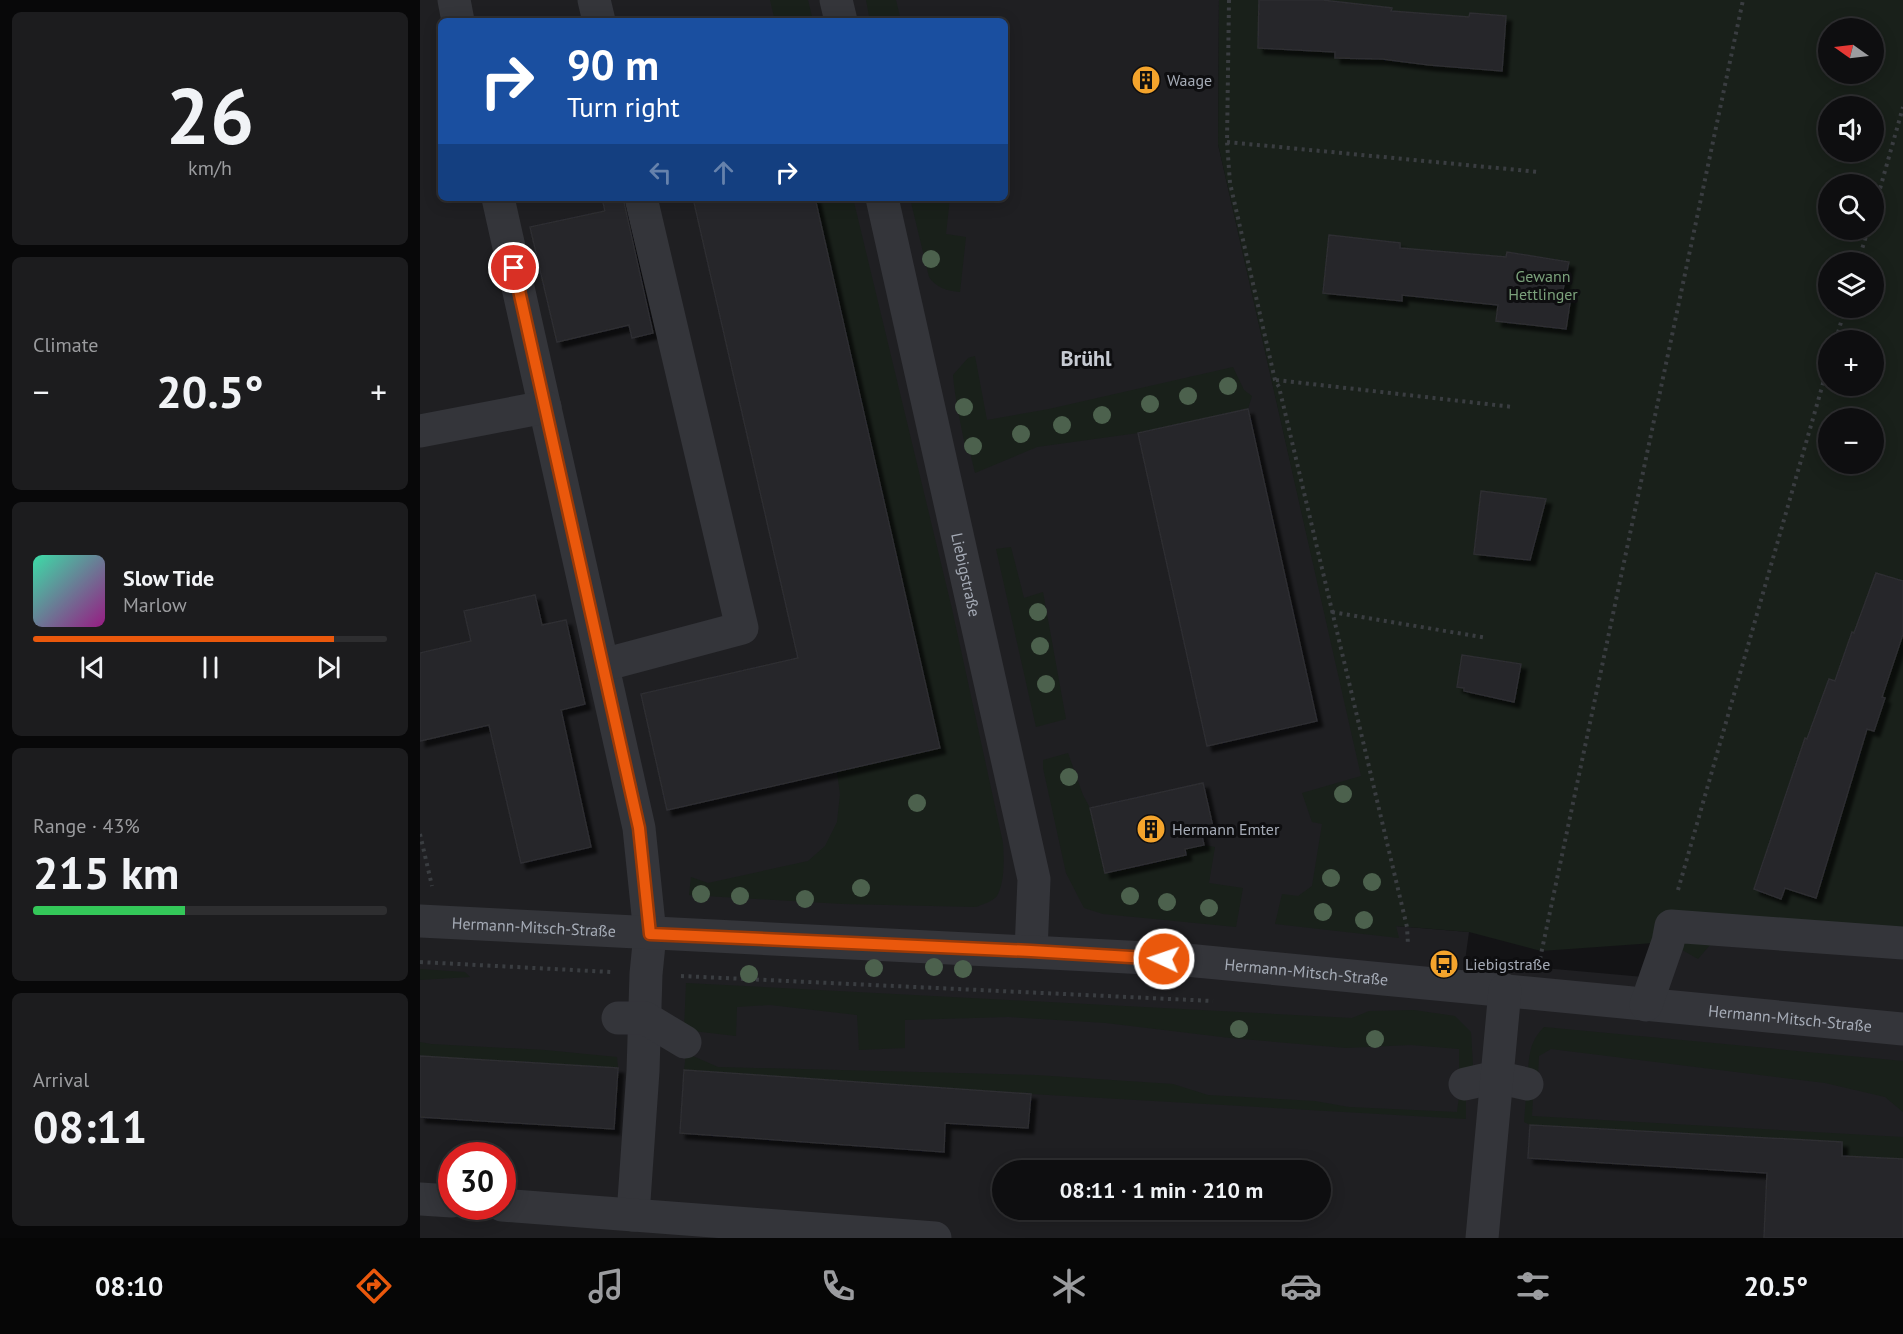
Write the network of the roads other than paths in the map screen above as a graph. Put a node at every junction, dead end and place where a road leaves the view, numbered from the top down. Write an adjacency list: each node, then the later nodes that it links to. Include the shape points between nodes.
1 (454, 0): 4 (street)
2 (594, 0): 5 (street)
3 (836, 0): 6 (street)
4 (457, 18)
5 (598, 18)
6 (840, 18)
7 (499, 201): 10 (street)
8 (642, 201): 12 (street, via 742,627)
9 (883, 201): 16 (street, Liebigstraße, via 1034,879)
10 (545, 407): 11 (street); 12 (street)
11 (420, 431)
12 (603, 665): 14 (street, via 639,828)
13 (430, 921): 14 (street, Hermann-Mitsch-Straße)
14 (650, 934): 16 (street, Hermann-Mitsch-Straße); 19 (street, via 646,974)
15 (1903, 943): 18 (street, via 1671,926)
16 (1031, 951): 17 (street, Hermann-Mitsch-Straße, via 1252,965)
17 (1520, 992): 18 (street, Hermann-Mitsch-Straße); 27 (street, via 1496,1082)
18 (1646, 1005): 20 (street, Hermann-Mitsch-Straße)
19 (631, 1018): 21 (street); 25 (street, via 644,1071)
20 (1898, 1025)
21 (685, 1042)
22 (420, 1199): 23 (street)
23 (438, 1200)
24 (516, 1206): 25 (street)
25 (633, 1215): 26 (street)
26 (935, 1238)
27 (1482, 1238)

